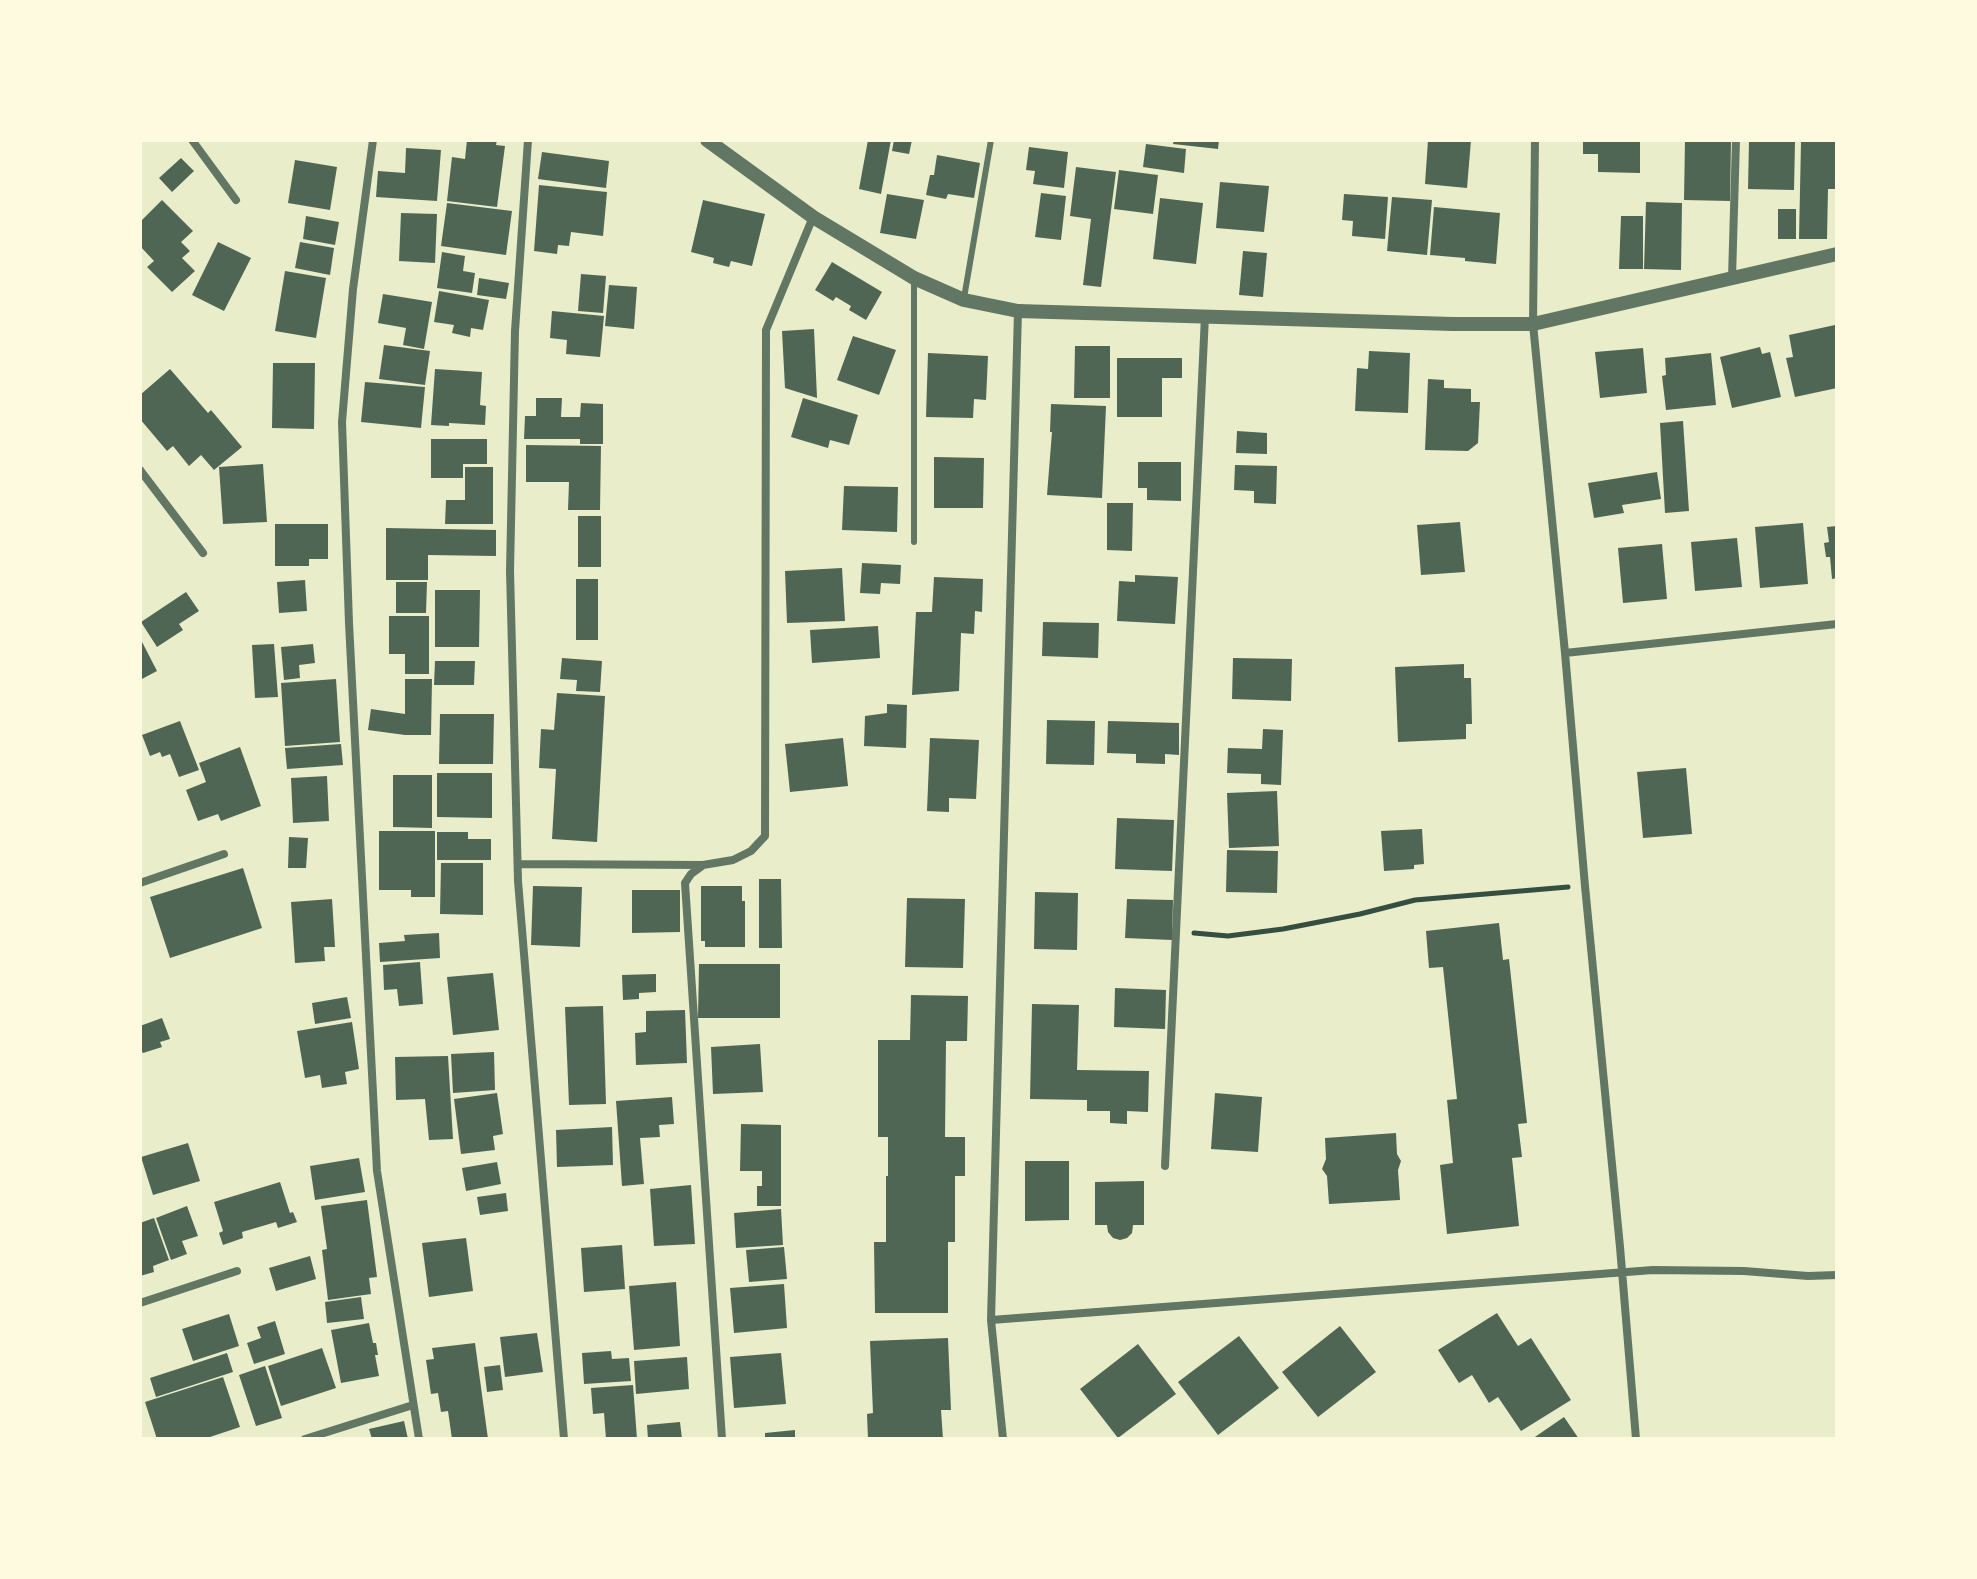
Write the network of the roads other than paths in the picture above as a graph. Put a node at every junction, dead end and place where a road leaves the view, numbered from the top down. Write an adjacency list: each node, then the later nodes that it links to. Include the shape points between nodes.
1 (192, 140): 8 (street)
2 (373, 140): 32 (street, via 342,422 377,1171)
3 (528, 140): 23 (street, via 515,331 510,571)
4 (707, 140): 9 (street)
5 (991, 140): 13 (lane)
6 (1535, 140): 16 (street)
7 (1736, 140): 12 (street)
8 (236, 200)
9 (813, 217): 11 (street); 24 (street, via 766,330 765,836 733,860)
10 (1837, 254): 12 (street)
11 (914, 278): 13 (street); 18 (lane)
12 (1732, 278): 16 (street)
13 (964, 300): 14 (street)
14 (1018, 311): 15 (street); 31 (street)
15 (1205, 316): 16 (street); 26 (street)
16 (1533, 324): 21 (street)
17 (140, 470): 19 (street)
18 (914, 542)
19 (203, 553)
20 (1837, 624): 21 (street)
21 (1565, 653): 28 (street)
22 (224, 854): 25 (street)
23 (518, 864): 24 (street); 35 (street)
24 (703, 865): 36 (street, via 685,883)
25 (140, 883)
26 (1165, 1166)
27 (237, 1271): 30 (street)
28 (1622, 1274): 29 (street, via 1698,1270); 31 (street); 38 (street)
29 (1837, 1275)
30 (140, 1303)
31 (991, 1320): 37 (street)
32 (413, 1405): 33 (street); 34 (street)
33 (305, 1439)
34 (419, 1439)
35 (564, 1439)
36 (722, 1439)
37 (1003, 1439)
38 (1636, 1439)

